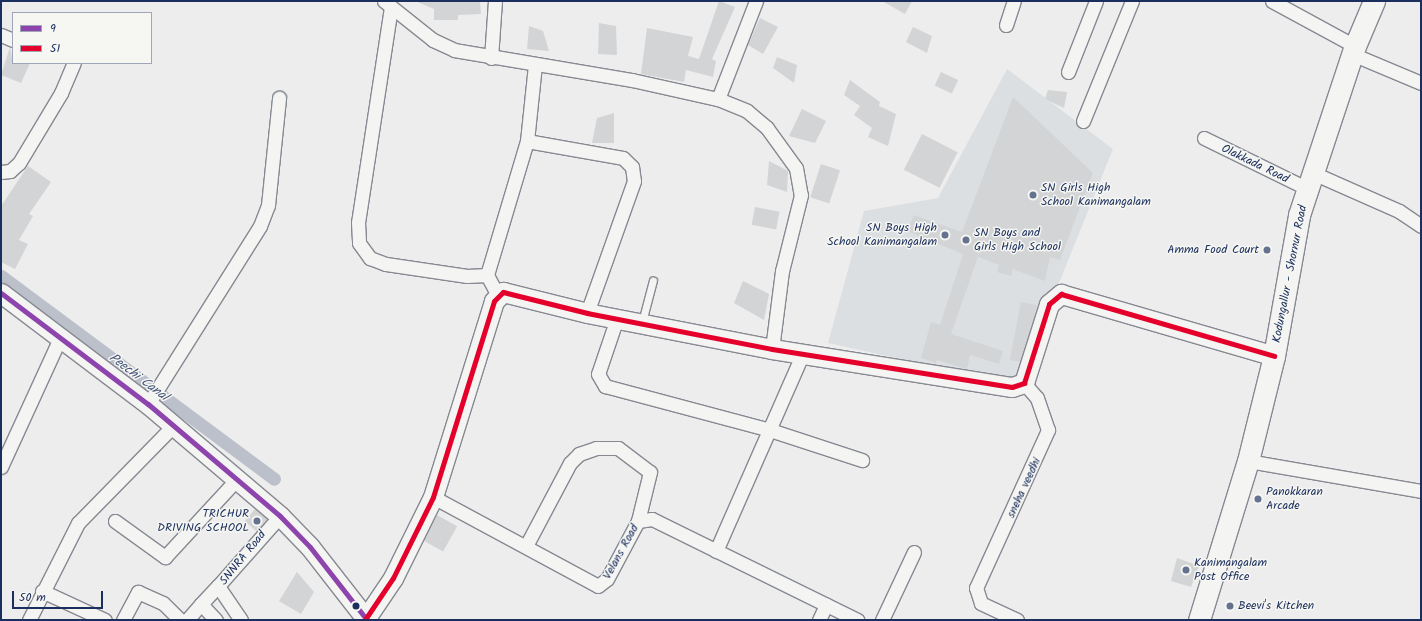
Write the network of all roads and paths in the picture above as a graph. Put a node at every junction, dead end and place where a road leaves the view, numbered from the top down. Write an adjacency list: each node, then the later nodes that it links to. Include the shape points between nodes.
1 (495, 1): 13 (street)
2 (756, 1): 19 (street)
3 (1014, 1): 9 (street)
4 (1096, 1): 16 (street)
5 (1132, 1): 20 (street)
6 (1272, 1): 12 (street)
7 (1374, 1): 12 (main road, Kodungallur - Shornur Road)
8 (387, 4): 13 (street, via 433,40 454,50); 26 (street, via 358,222 359,243 370,258 386,264 467,276)
9 (1006, 25)
10 (1, 34): 11 (street)
11 (12, 40)
12 (1353, 50): 17 (street); 24 (main road, Kodungallur - Shornur Road)
13 (491, 58): 15 (street)
14 (71, 64): 23 (street, via 19,163)
15 (535, 65): 19 (street, via 632,80); 22 (street)
16 (1068, 72)
17 (1421, 83)
18 (279, 98): 38 (street, via 268,205 260,226)
19 (718, 99): 34 (street, via 747,112 767,128 800,177 801,195 782,272)
20 (1083, 121)
21 (1204, 138): 24 (street, Olakkada Road)
22 (527, 141): 26 (street); 30 (street, via 623,158 632,167 634,181)
23 (1, 172)
24 (1310, 181): 25 (street, Olakkada Road, via 1372,197); 36 (main road, Kodungallur - Shornur Road, via 1299,215)
25 (1421, 226)
26 (487, 275): 29 (street)
27 (653, 280): 32 (lane)
28 (1, 293): 33 (street)
29 (497, 294): 30 (street, via 503,292); 46 (street)
30 (587, 313): 31 (street)
31 (617, 318): 32 (street); 40 (street, via 598,374 605,386)
32 (642, 322): 34 (street)
33 (60, 336): 38 (street); 43 (street)
34 (772, 349): 35 (street)
35 (803, 353): 37 (street, via 1012,387); 40 (street)
36 (1274, 356): 37 (street, via 1061,294 1049,304); 42 (main road, Kodungallur - Shornur Road)
37 (1024, 382): 68 (street, sneha veedhi, via 1037,398 1048,430 980,577 976,596 981,603)
38 (152, 396): 39 (street)
39 (173, 426): 44 (street); 54 (street, via 78,523)
40 (770, 430): 41 (street); 51 (street)
41 (862, 460)
42 (1248, 461): 45 (street); 69 (main road, Kodungallur - Shornur Road)
43 (1, 467)
44 (237, 479): 47 (street); 48 (street, via 165,557)
45 (1421, 491)
46 (433, 497): 50 (street, Velans Road); 57 (street, via 393,578)
47 (280, 516): 53 (street, SNNRA Road); 57 (street, via 310,547)
48 (115, 521)
49 (638, 521): 50 (street, Velans Road, via 603,585 589,583); 50 (street, via 650,472 618,448 596,448 579,454 570,463); 51 (street, Velans Road, via 652,519)
50 (526, 546)
51 (716, 551): 56 (street, Velans Road)
52 (914, 552): 67 (street)
53 (216, 588): 55 (street); 64 (street, SNNRA Road)
54 (42, 591): 58 (street); 59 (street)
55 (201, 604): 62 (street); 63 (street)
56 (826, 605): 65 (street); 66 (street, Velans Road)
57 (367, 619)
58 (29, 620)
59 (105, 620)
60 (123, 620): 61 (street, via 138,592 163,603)
61 (180, 620)
62 (187, 620)
63 (216, 620)
64 (241, 620)
65 (819, 620)
66 (857, 620)
67 (882, 620)
68 (1017, 620)
69 (1199, 620)

